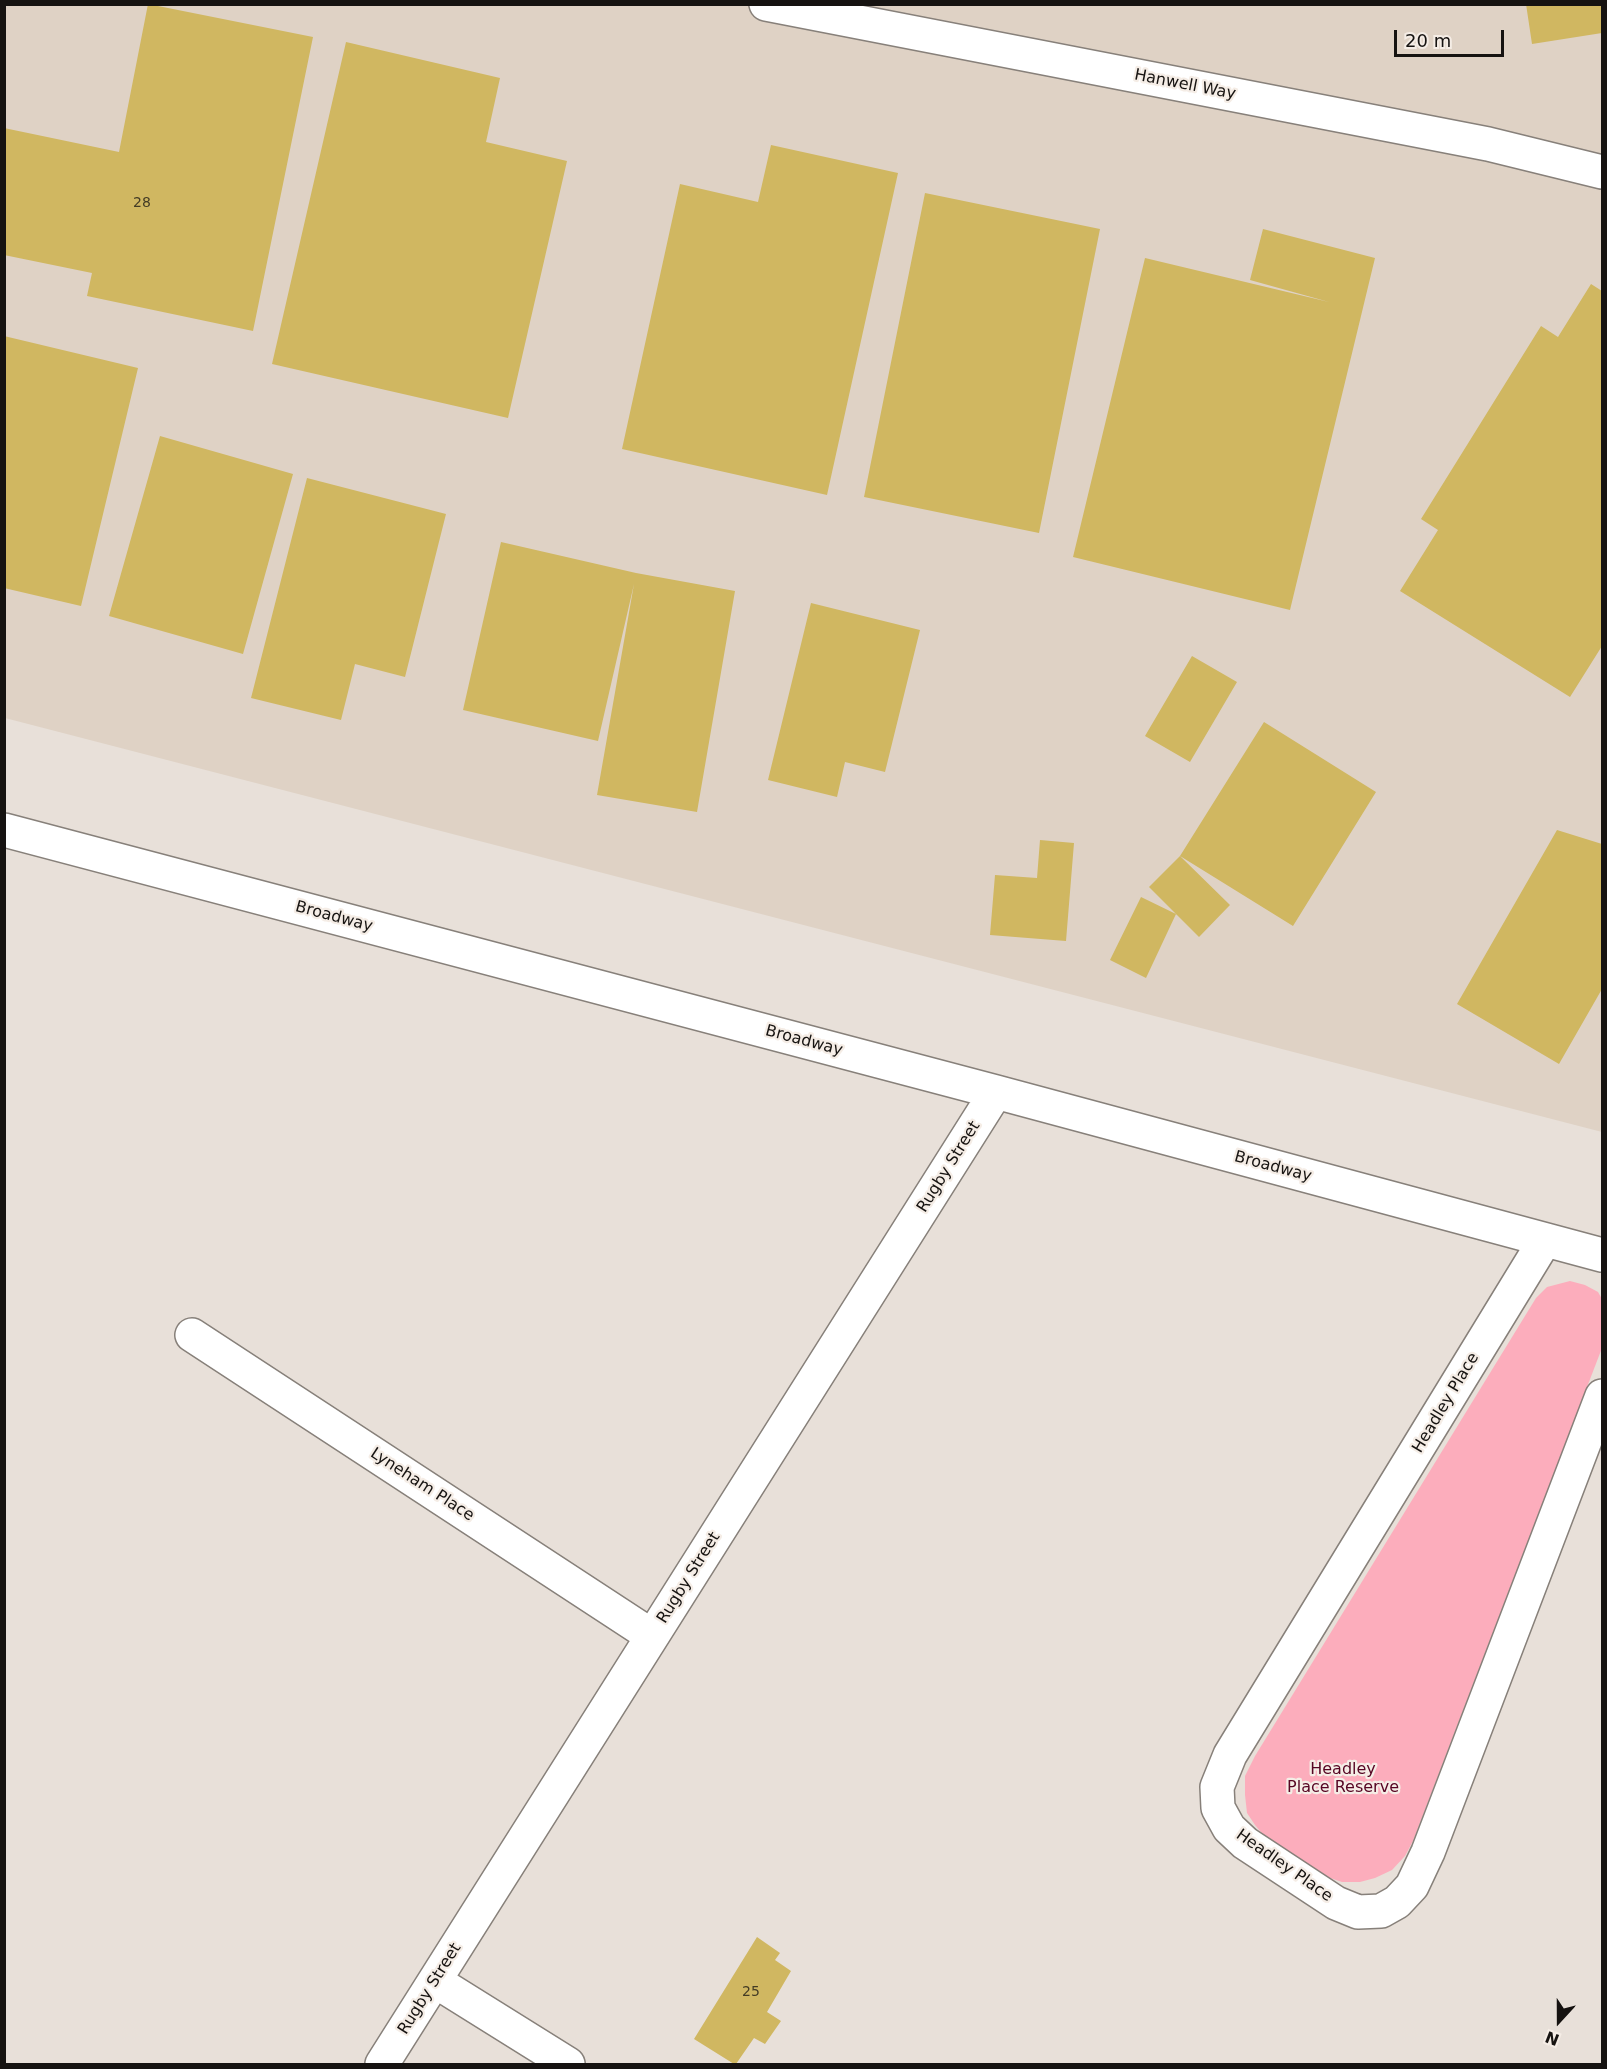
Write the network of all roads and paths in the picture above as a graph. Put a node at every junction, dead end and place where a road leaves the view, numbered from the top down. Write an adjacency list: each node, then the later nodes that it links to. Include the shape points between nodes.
1 (766, 4): 2 (street, Hanwell Way, via 1488,144)
2 (1602, 172)
3 (4, 830): 4 (street, Broadway)
4 (996, 1092): 5 (street, Broadway); 9 (street, Rugby Street)
5 (1545, 1240): 6 (street, Broadway); 8 (street, Headley Place, via 1230,1755 1216,1787 1218,1808 1245,1843 1336,1903 1358,1912 1381,1911 1413,1886)
6 (1602, 1255)
7 (192, 1335): 9 (street, Lyneham Place)
8 (1602, 1396)
9 (652, 1636): 10 (street, Rugby Street)
10 (435, 1981): 11 (street, Rugby Street); 12 (street)
11 (382, 2064)
12 (568, 2064)

